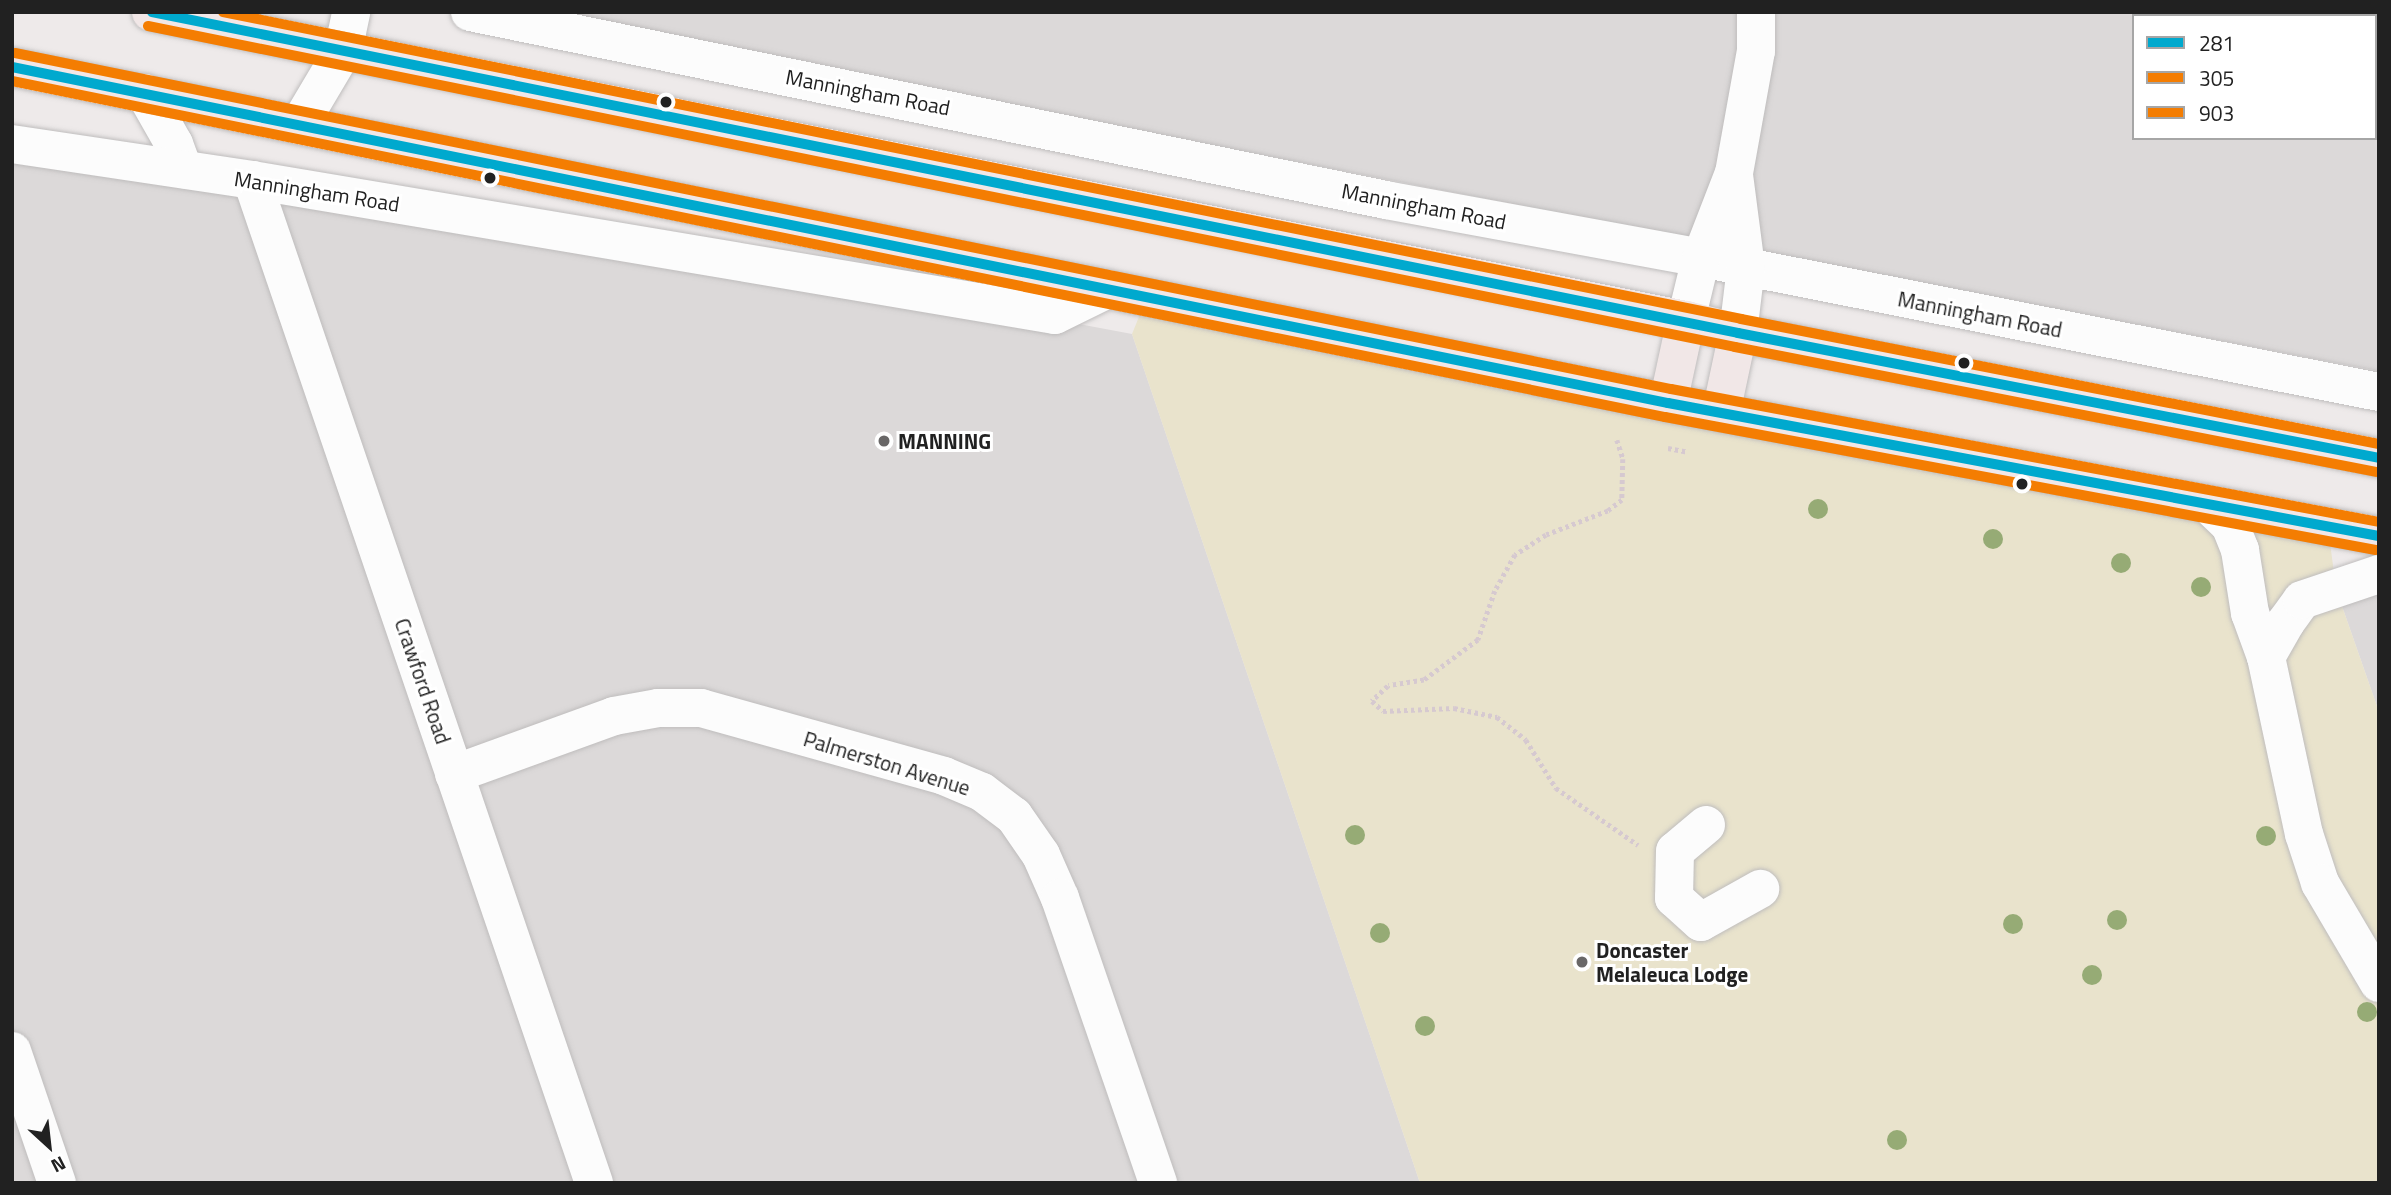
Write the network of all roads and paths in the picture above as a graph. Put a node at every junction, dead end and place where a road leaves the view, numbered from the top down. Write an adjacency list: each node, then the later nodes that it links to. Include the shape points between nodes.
1 (151, 12): 5 (main road)
2 (351, 12): 5 (street)
3 (470, 12): 15 (street, Manningham Road, via 1386,200)
4 (1756, 12): 13 (street, via 1756,51)
5 (343, 51): 10 (street); 18 (main road)
6 (12, 67): 8 (main road)
7 (12, 75): 8 (street)
8 (53, 76): 9 (main road)
9 (145, 93): 10 (main road); 12 (street)
10 (299, 125): 17 (main road)
11 (12, 144): 12 (street, Manningham Road)
12 (183, 169): 14 (street, Manningham Road)
13 (1734, 173): 15 (street); 16 (street)
14 (251, 180): 17 (street, Manningham Road, via 1055,315); 31 (street, Crawford Road)
15 (1701, 257): 16 (street, Manningham Road); 18 (street)
16 (1746, 267): 19 (street); 20 (street, Manningham Road)
17 (1108, 289): 21 (main road)
18 (1686, 320): 19 (main road); 21 (main road)
19 (1738, 333): 22 (main road); 26 (main road)
20 (2379, 392)
21 (1668, 403): 22 (main road)
22 (1721, 413): 27 (main road)
23 (1617, 440): 33 (path, via 1623,459 1622,500 1546,535 1515,555 1495,591 1478,640 1424,680 1388,686 1372,701 1383,711 1454,708 1497,717 1526,740 1556,788 1649,853)
24 (1668, 448): 25 (path)
25 (1688, 452)
26 (2379, 458)
27 (2210, 506): 28 (main road); 30 (street, via 2237,539 2250,613)
28 (2379, 536)
29 (2379, 574): 30 (street, via 2302,600)
30 (2266, 657): 35 (street, via 2304,834 2320,883)
31 (454, 774): 38 (street, Crawford Road); 39 (street, Palmerston Avenue, via 614,716 658,708 701,708 944,776 982,792 1014,816 1041,855)
32 (1706, 825): 33 (street)
33 (1675, 851): 34 (street, via 1674,898 1701,922)
34 (1760, 889)
35 (2379, 983)
36 (12, 1051): 37 (street)
37 (57, 1183)
38 (594, 1183)
39 (1158, 1183)

